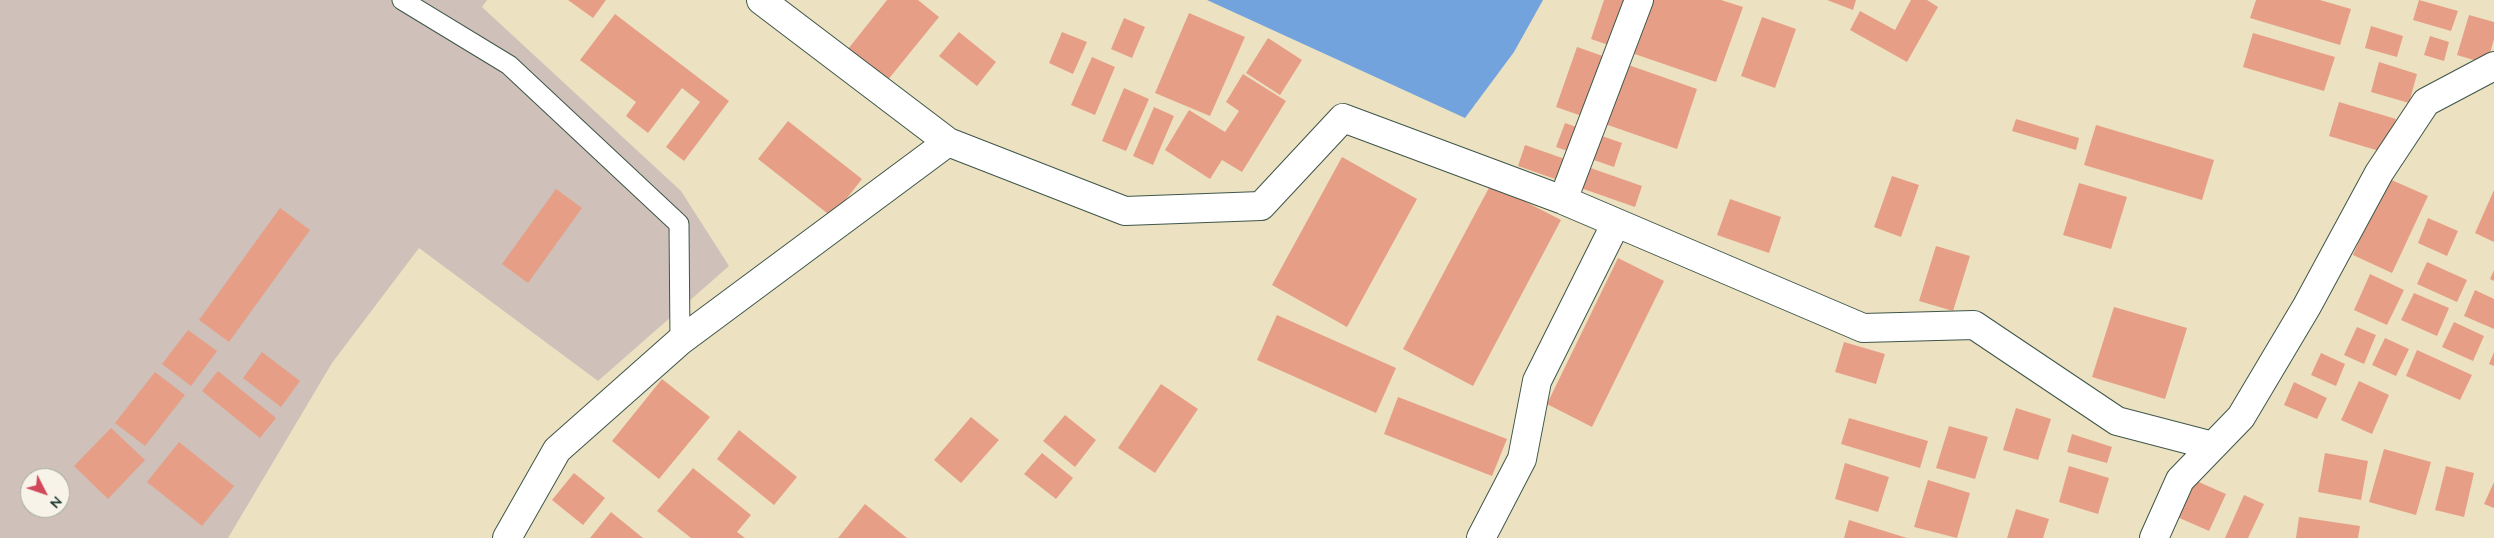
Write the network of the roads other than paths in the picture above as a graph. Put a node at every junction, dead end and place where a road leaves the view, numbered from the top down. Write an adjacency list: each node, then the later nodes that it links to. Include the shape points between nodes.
1 (402, 0): 8 (lane, via 510,65 679,224)
2 (761, 0): 5 (street)
3 (1639, 0): 6 (street)
4 (2494, 66): 9 (street, via 2426,102 2379,173 2307,306 2241,417)
5 (948, 142): 6 (street, via 1125,211 1262,206 1343,118); 8 (street)
6 (1563, 200): 7 (street)
7 (1616, 223): 9 (street, via 1863,328 1974,325 2117,421); 11 (street, via 1537,382 1522,459)
8 (680, 341): 10 (street, via 557,450)
9 (2213, 446): 12 (street, via 2180,480)
10 (507, 538)
11 (1482, 538)
12 (2154, 538)

